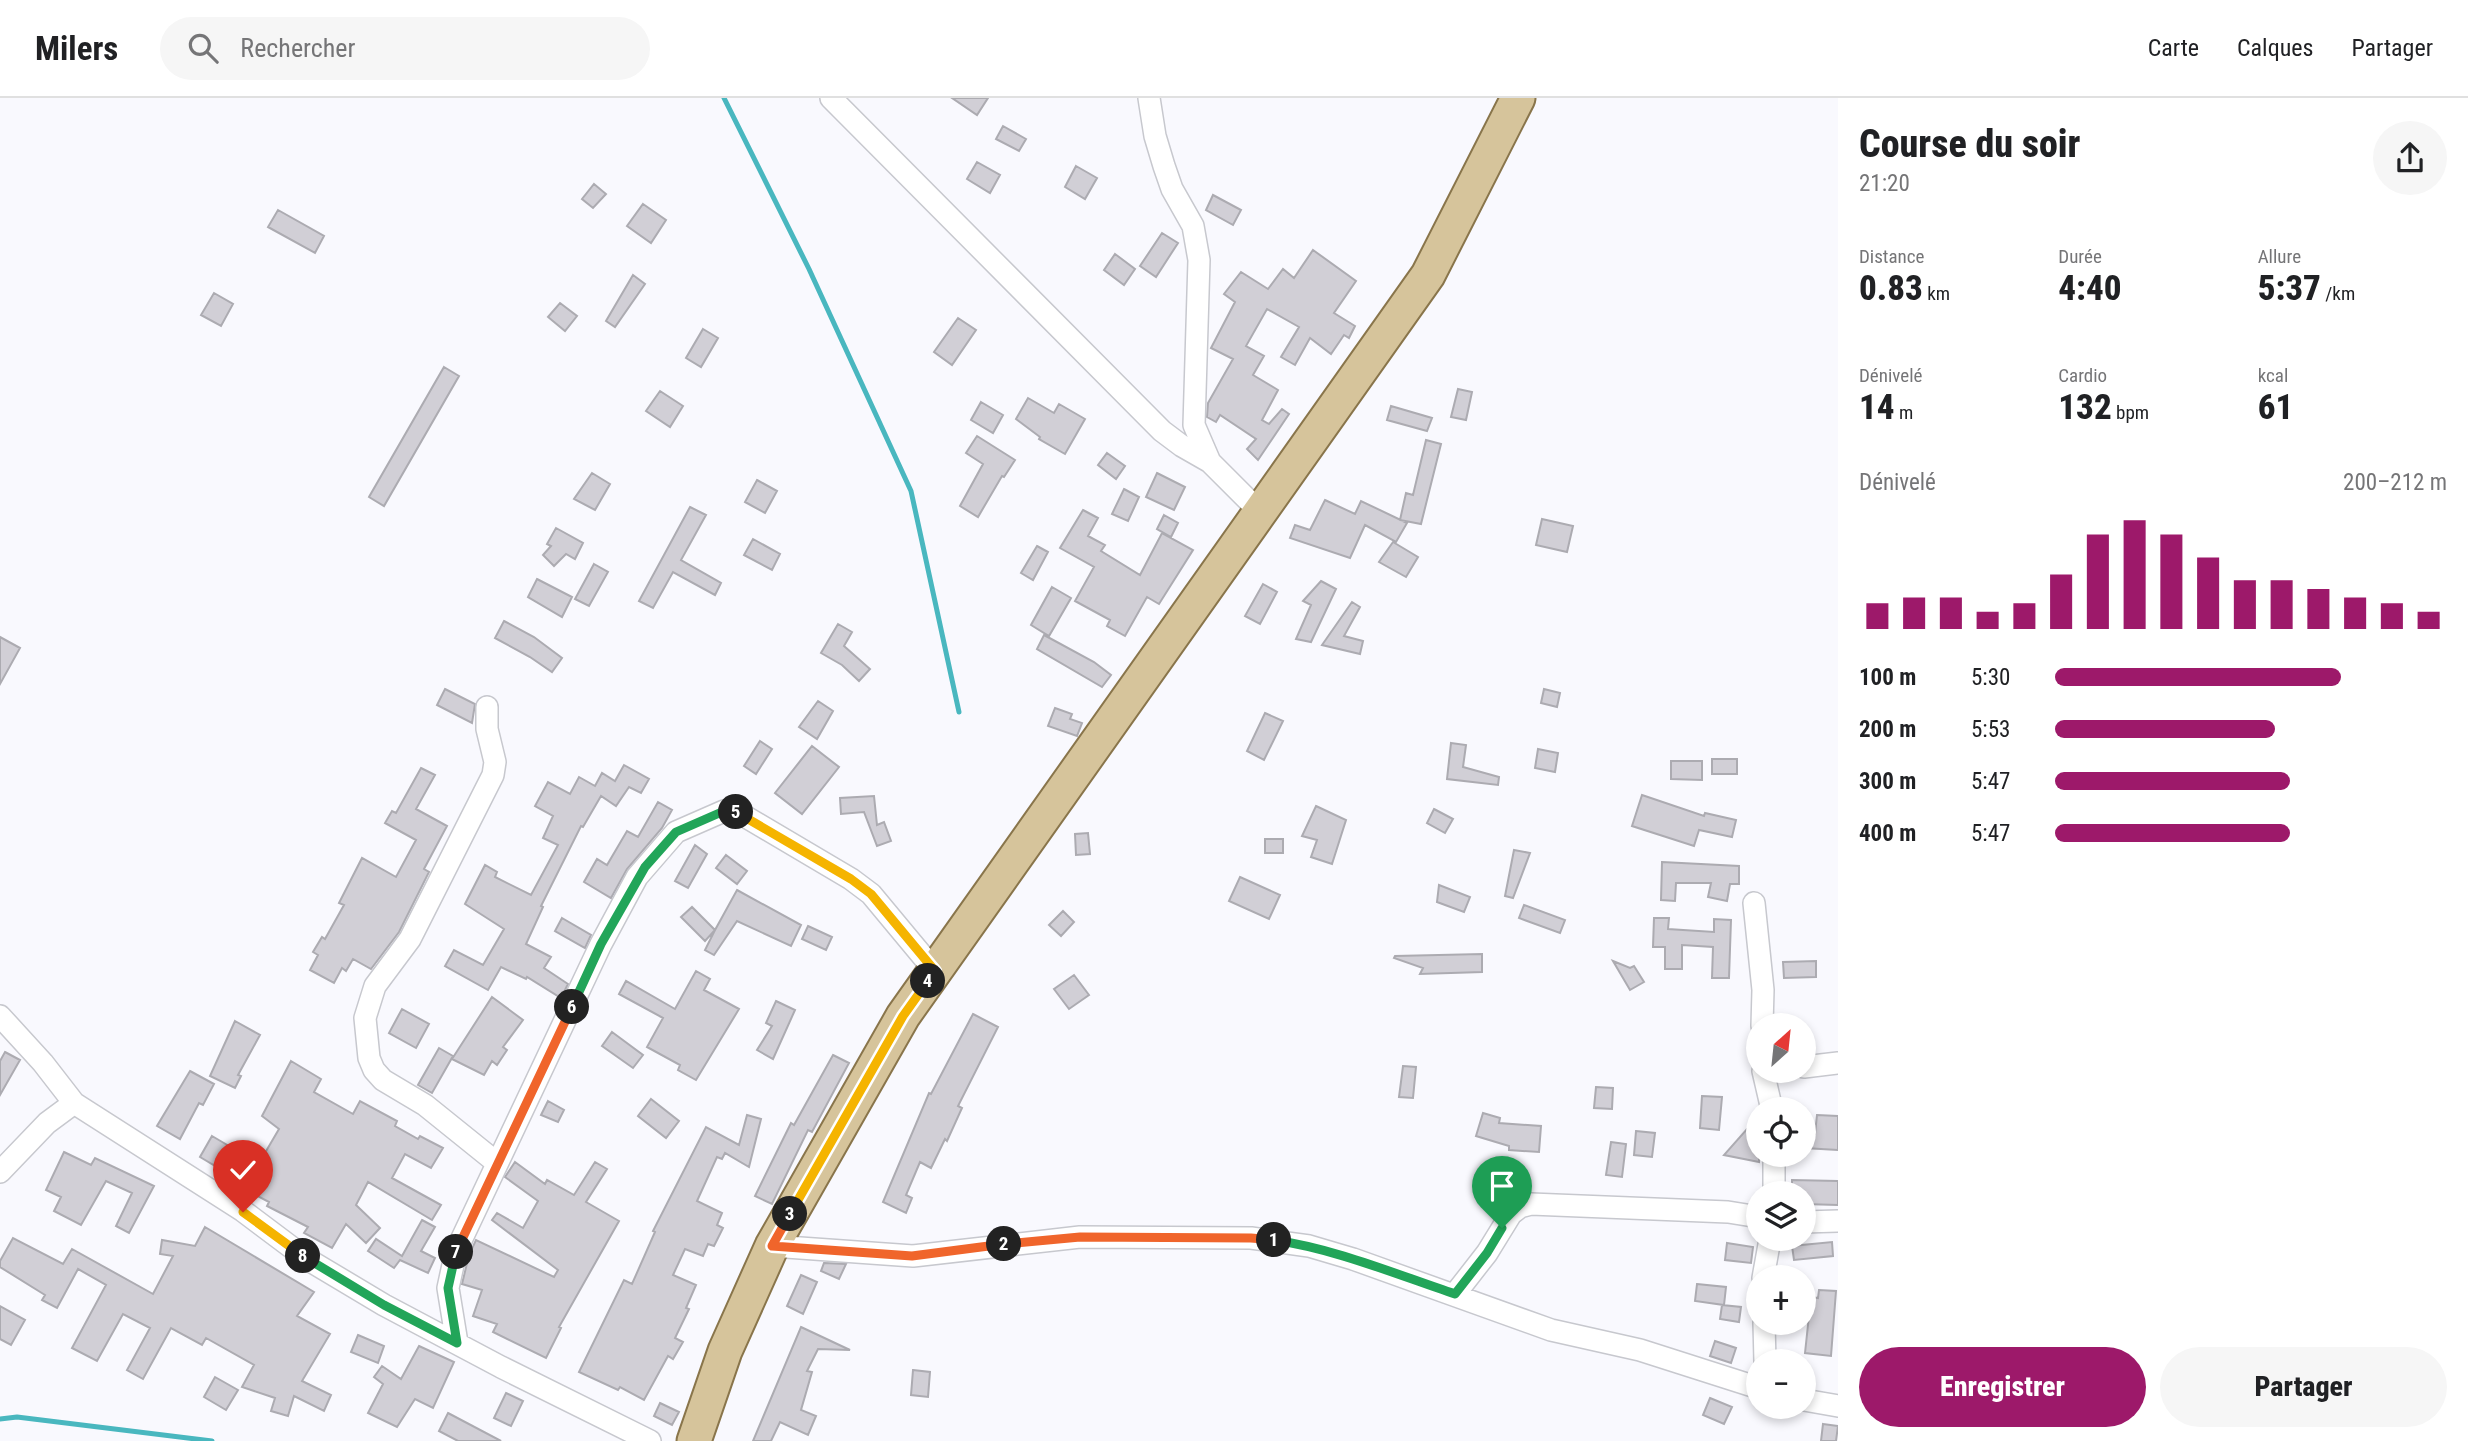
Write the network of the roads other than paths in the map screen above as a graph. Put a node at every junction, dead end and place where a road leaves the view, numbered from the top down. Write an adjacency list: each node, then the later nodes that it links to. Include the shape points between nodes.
1 (831, 98): 4 (street, via 1162,431)
2 (1149, 98): 4 (street, via 1164,166 1193,226 1199,260 1193,410 1199,441)
3 (1518, 98): 5 (main road, via 1428,275)
4 (1210, 462): 5 (street)
5 (1260, 512): 8 (main road)
6 (487, 707): 14 (street, via 493,775 414,932 375,986 365,1018 369,1058 383,1080 425,1105)
7 (1754, 903): 9 (street)
8 (935, 971): 14 (street, via 871,894 741,814 724,811 684,827 637,877); 19 (main road, via 903,1016)
9 (1762, 1013)
10 (0, 1016): 13 (street)
11 (1838, 1063): 12 (street)
12 (1816, 1066)
13 (74, 1102): 15 (street); 21 (street, via 307,1259)
14 (497, 1163): 21 (street, via 450,1272 448,1288)
15 (0, 1172)
16 (1746, 1215): 20 (street, via 1531,1204 1511,1214)
17 (1838, 1221): 18 (street)
18 (1816, 1222)
19 (772, 1246): 20 (street, via 912,1256 1080,1237 1251,1238 1309,1246); 26 (main road, via 725,1350)
20 (1455, 1294): 22 (street, via 1551,1330 1640,1350)
21 (457, 1343): 25 (street)
22 (1746, 1384)
23 (1816, 1402): 24 (street)
24 (1838, 1406)
25 (650, 1441)
26 (694, 1441)

